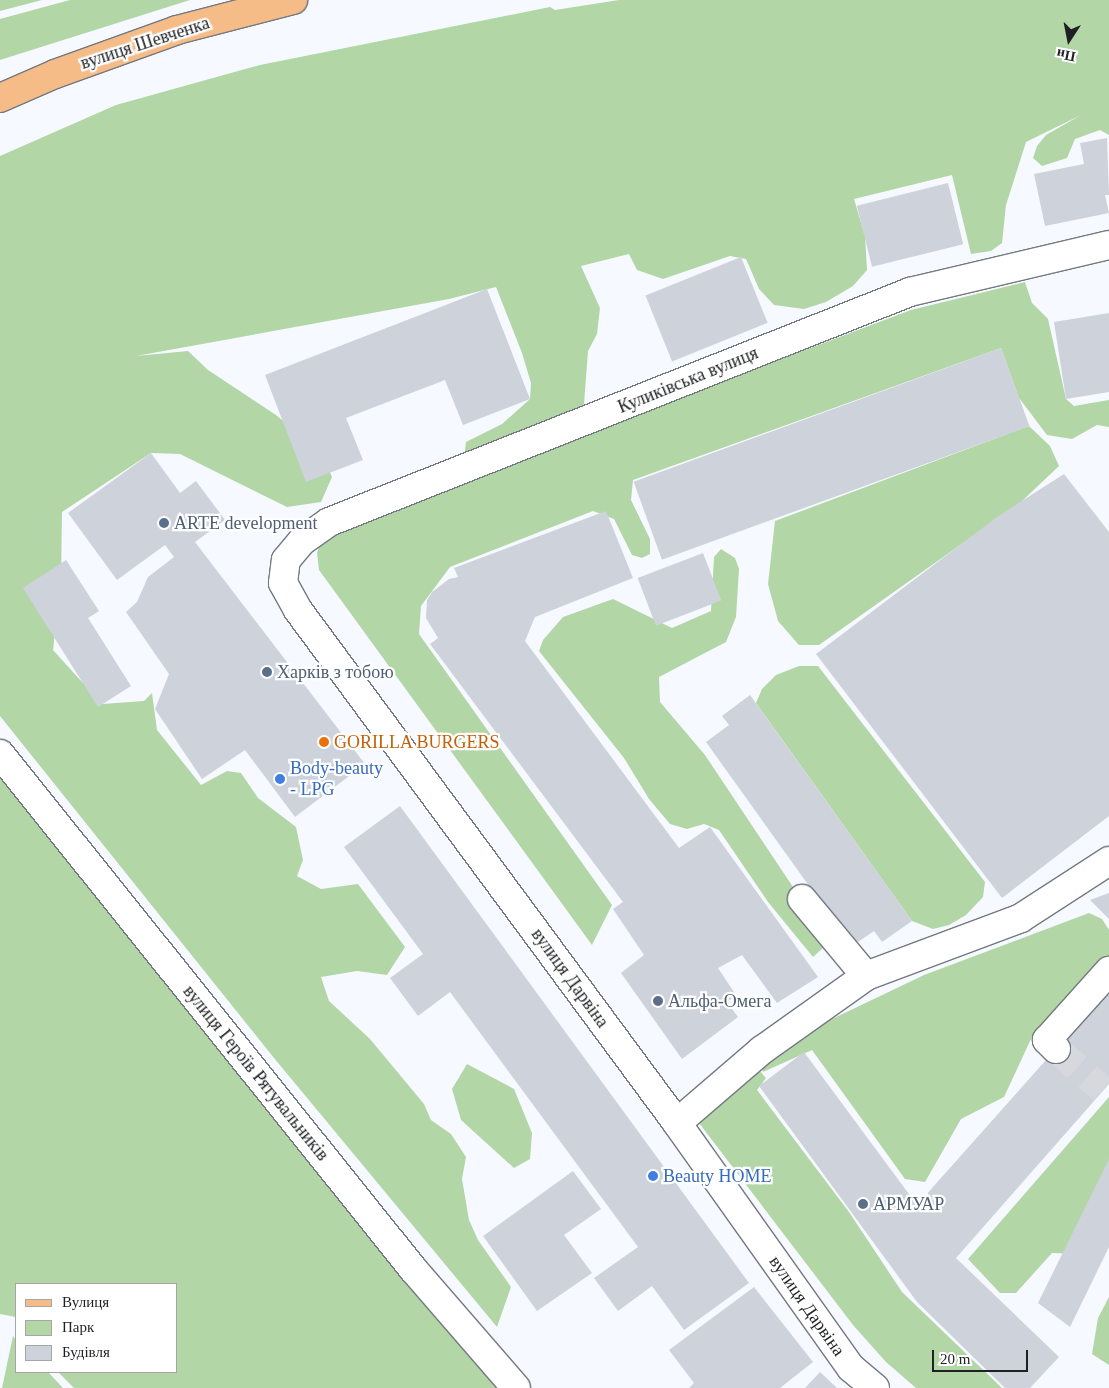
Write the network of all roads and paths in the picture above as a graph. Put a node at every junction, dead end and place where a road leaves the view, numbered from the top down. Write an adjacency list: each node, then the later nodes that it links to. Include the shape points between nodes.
1 (293, 0): 2 (main road, вулиця Шевченка, via 177,30 55,74)
2 (0, 98)
3 (1109, 245): 4 (street, Куликівська вулиця, via 910,292 330,522 302,541)
4 (286, 560): 11 (street, вулиця Дарвіна, via 283,583 298,610)
5 (0, 754): 12 (street, вулиця Героїв Рятувальників, via 407,1262)
6 (1109, 861): 9 (street, via 1021,918)
7 (802, 899): 9 (street)
8 (1109, 971): 10 (street, via 1047,1040)
9 (866, 976): 11 (street, via 762,1050)
10 (1056, 1049)
11 (677, 1123): 13 (street, вулиця Дарвіна, via 851,1368)
12 (516, 1388)
13 (875, 1388)

